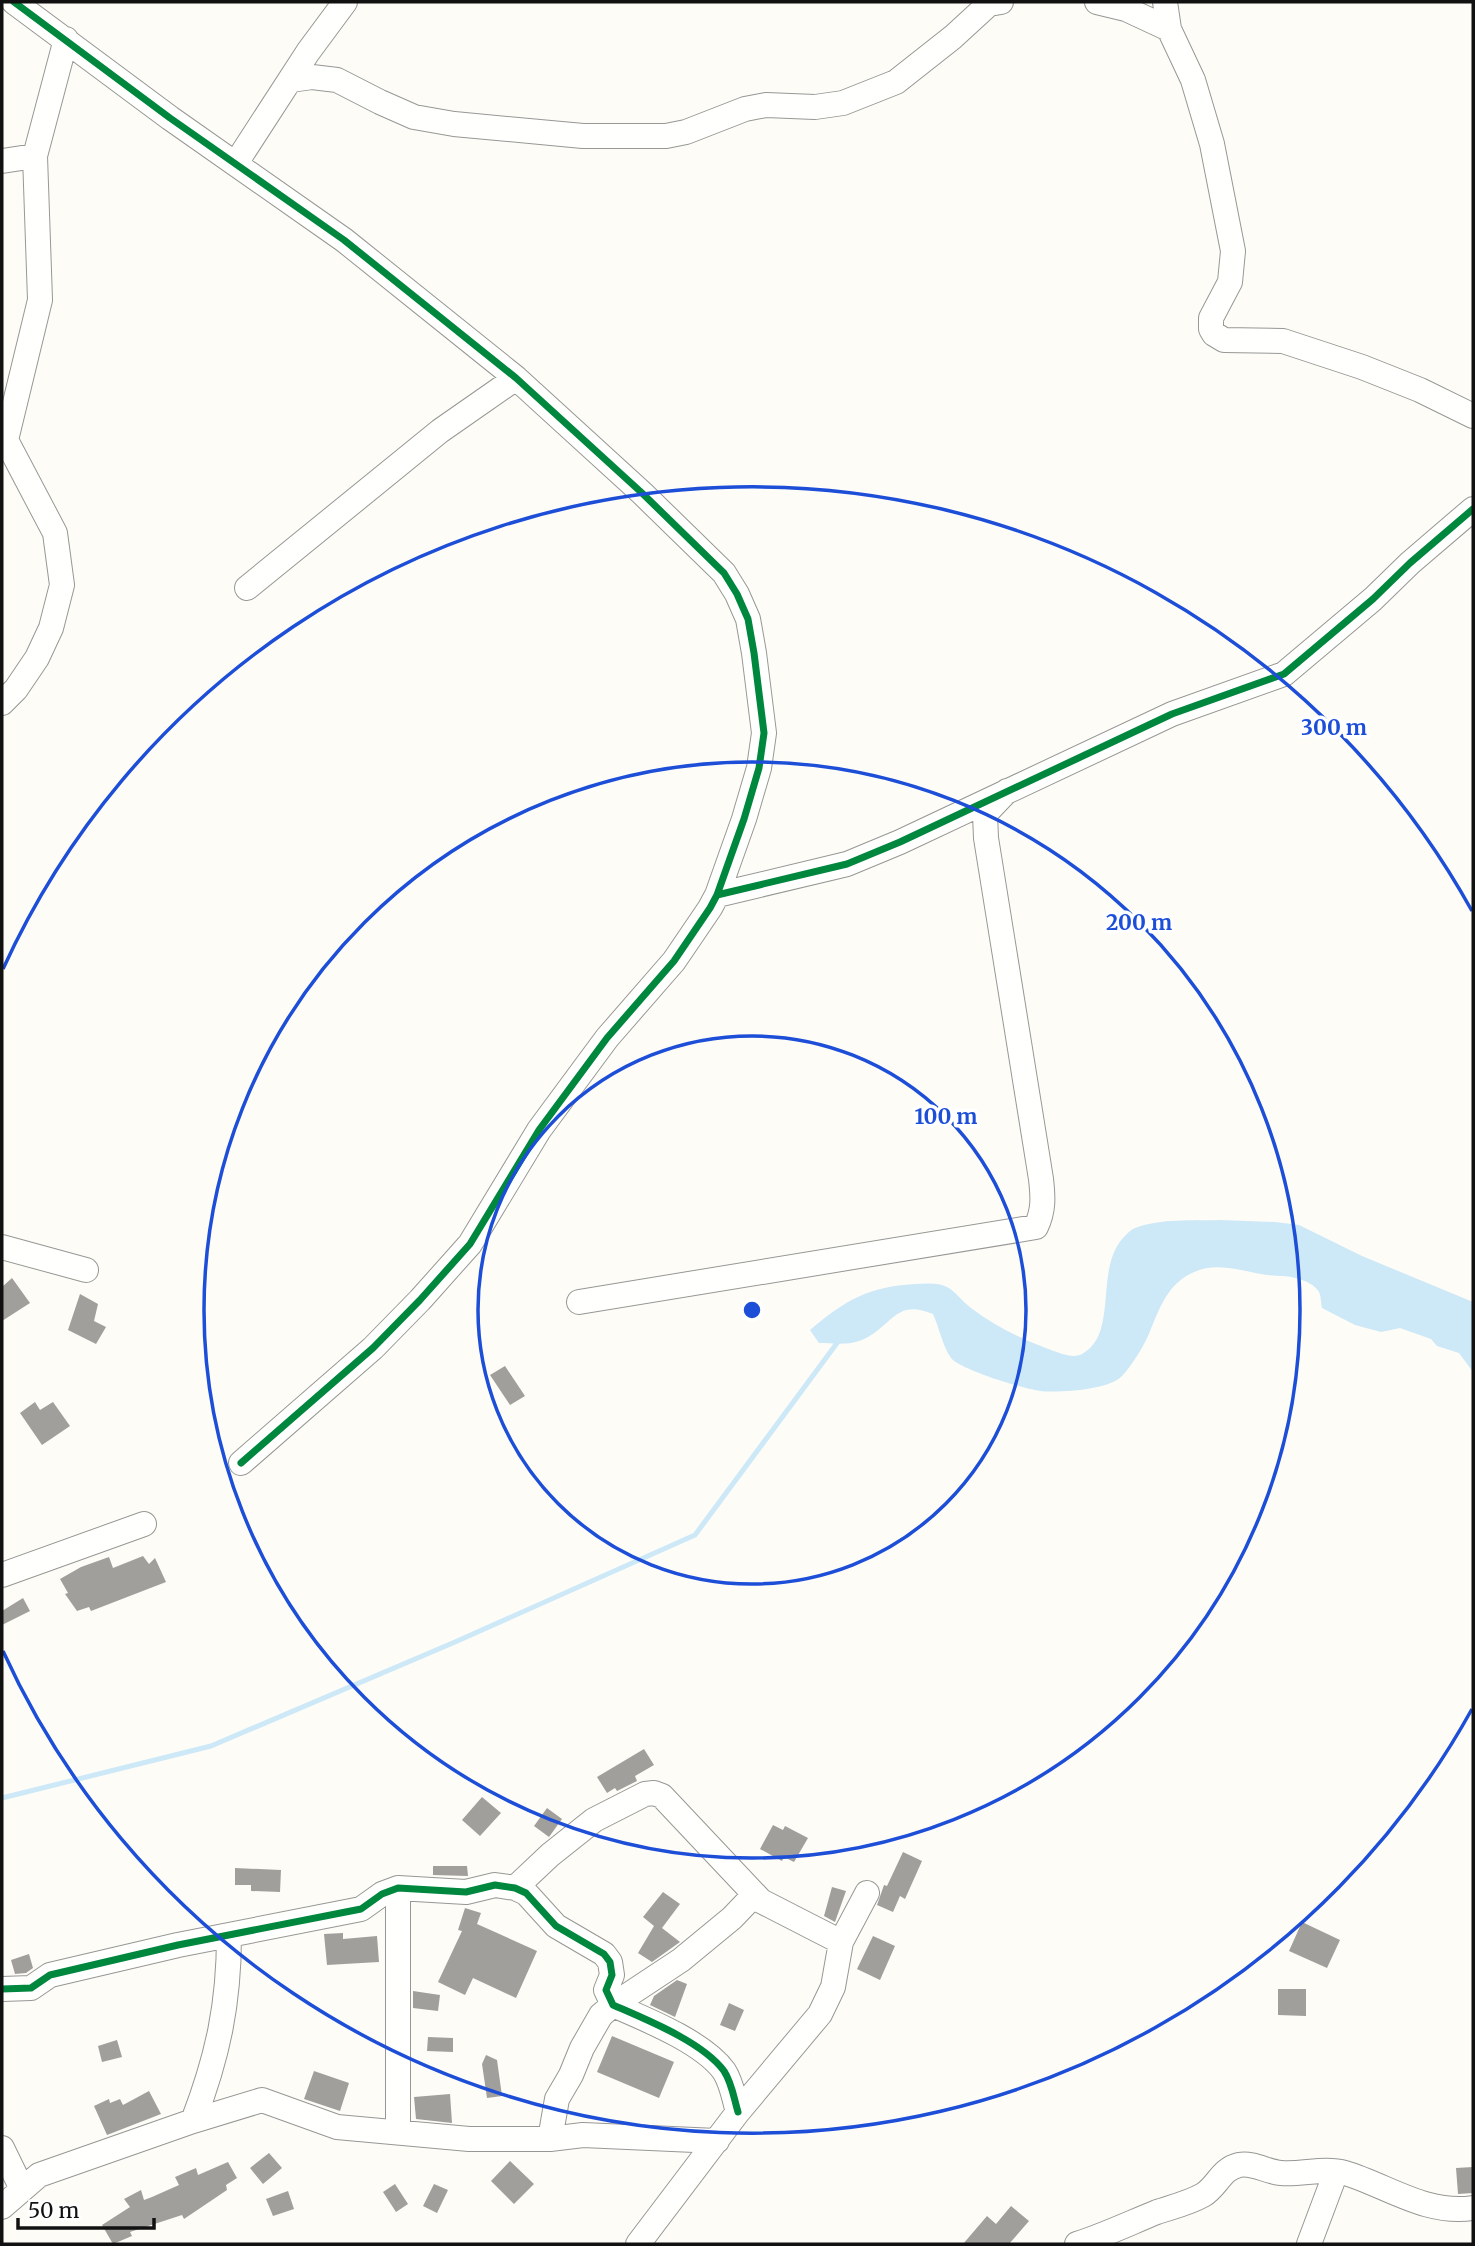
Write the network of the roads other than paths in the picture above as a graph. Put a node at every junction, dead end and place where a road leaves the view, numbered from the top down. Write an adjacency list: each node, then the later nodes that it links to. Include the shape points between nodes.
1 (14, 2): 7 (street)
2 (345, 2): 8 (street)
3 (1001, 2): 8 (street, via 989,4 896,82 842,103 745,109 666,136 583,136 454,124 414,117 337,80)
4 (1097, 2): 6 (street, via 1126,9)
5 (1166, 2): 6 (street)
6 (1169, 29): 13 (street, via 1193,80 1212,144 1233,251 1230,282 1211,318 1214,334 1224,340 1283,341 1362,367)
7 (66, 39): 9 (street); 11 (street)
8 (291, 80): 11 (street)
9 (35, 156): 10 (street); 14 (street, via 40,300)
10 (2, 161)
11 (236, 163): 12 (street, via 344,240)
12 (516, 378): 16 (street, via 440,431); 19 (street, via 724,573 748,619 764,733 756,781)
13 (1473, 416)
14 (4, 444): 17 (street, via 55,533 62,585 51,628 37,658)
15 (1473, 509): 18 (street, via 1284,674 1172,714)
16 (247, 588)
17 (2, 703)
18 (1007, 791): 19 (street, via 847,864); 22 (street, via 985,814 986,838 1044,1199 1036,1227)
19 (717, 895): 23 (street, via 674,961 607,1038 547,1119 470,1244 373,1348)
20 (2, 1247): 21 (street)
21 (86, 1270)
22 (579, 1302)
23 (241, 1463)
24 (144, 1524): 25 (street)
25 (2, 1575)
26 (398, 1888): 27 (street, via 466,1892 495,1885); 30 (street, via 360,1909); 36 (street)
27 (515, 1888): 29 (street, via 594,1820 654,1793 692,1826); 33 (street, via 526,1893 556,1926 604,1954 610,1962 612,1975 606,1990)
28 (867, 1893): 31 (street)
29 (754, 1895): 31 (street); 33 (street, via 681,1960)
30 (229, 1935): 32 (street, via 50,1975 32,1988); 35 (street, via 223,2024)
31 (841, 1942): 34 (street, via 833,1987 820,2014)
32 (2, 1989)
33 (613, 2005): 34 (street, via 662,2026 706,2054 723,2070); 37 (street, via 601,2015 561,2089)
34 (738, 2112): 38 (street)
35 (193, 2121): 36 (street, via 262,2100 337,2127); 41 (street, via 39,2175)
36 (398, 2131): 37 (street, via 469,2139)
37 (550, 2139): 38 (street, via 583,2135)
38 (717, 2141): 45 (street)
39 (2, 2148): 41 (street)
40 (1336, 2172): 43 (street, via 1428,2205); 44 (street, via 1282,2173 1238,2165 1201,2196 1154,2214); 47 (street)
41 (22, 2189): 42 (street)
42 (2, 2207)
43 (1473, 2208)
44 (1116, 2238): 46 (street)
45 (638, 2244)
46 (1077, 2244)
47 (1309, 2244)

